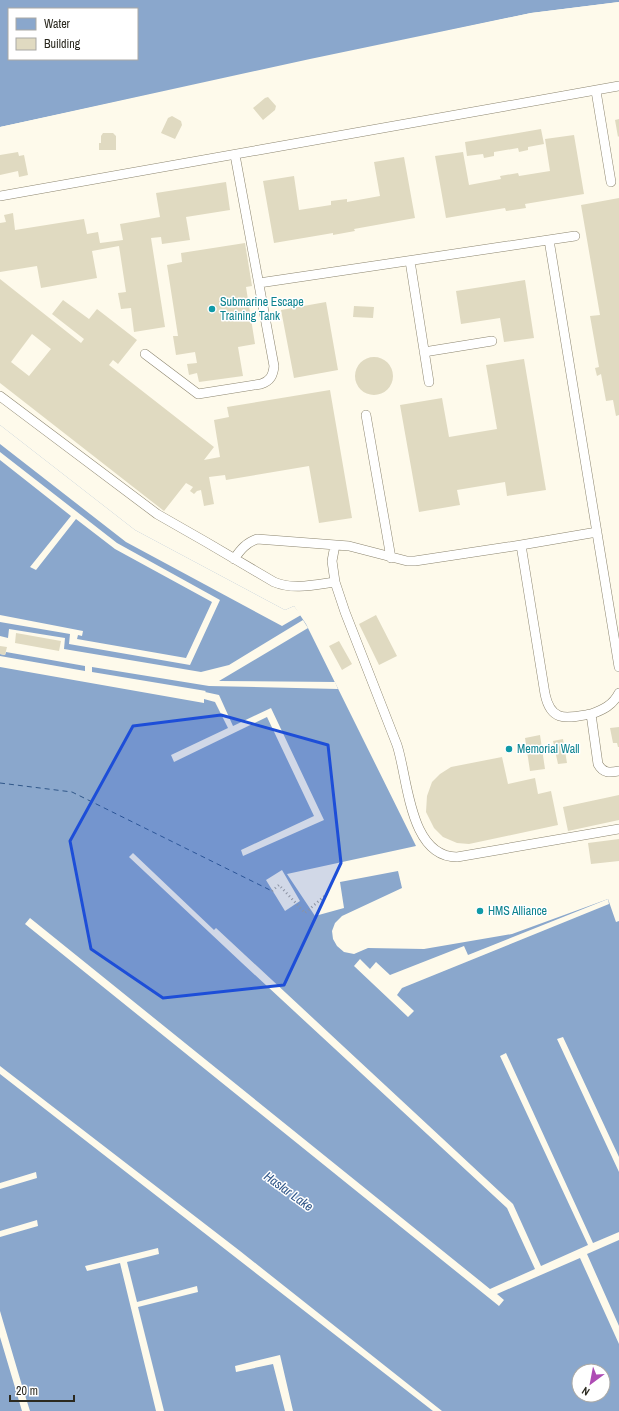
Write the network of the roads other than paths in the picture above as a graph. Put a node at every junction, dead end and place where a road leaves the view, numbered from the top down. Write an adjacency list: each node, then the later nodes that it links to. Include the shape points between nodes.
1 (619, 86): 2 (lane)
2 (596, 90): 3 (lane); 4 (lane)
3 (235, 155): 5 (lane); 9 (lane)
4 (612, 182)
5 (0, 196)
6 (575, 236): 7 (lane)
7 (549, 240): 8 (lane); 16 (lane)
8 (410, 261): 9 (lane); 11 (lane)
9 (259, 283): 12 (lane, via 274,366 272,377 266,382 198,394)
10 (492, 341): 11 (lane)
11 (424, 352): 13 (lane)
12 (145, 354)
13 (429, 382)
14 (0, 396): 20 (lane, via 142,504)
15 (366, 414): 19 (lane)
16 (596, 532): 18 (lane); 22 (lane)
17 (335, 545): 19 (lane); 20 (lane, via 257,539 241,548); 21 (lane, via 332,561)
18 (521, 545): 19 (lane, via 407,561); 24 (lane, via 549,708 563,718)
19 (391, 558)
20 (234, 559): 21 (lane, via 284,586)
21 (335, 582): 26 (lane, via 399,751 416,821 433,848 457,857)
22 (619, 667)
23 (619, 693): 24 (lane, via 608,706)
24 (591, 714): 25 (lane, via 598,764 607,772)
25 (619, 771)
26 (619, 828)

